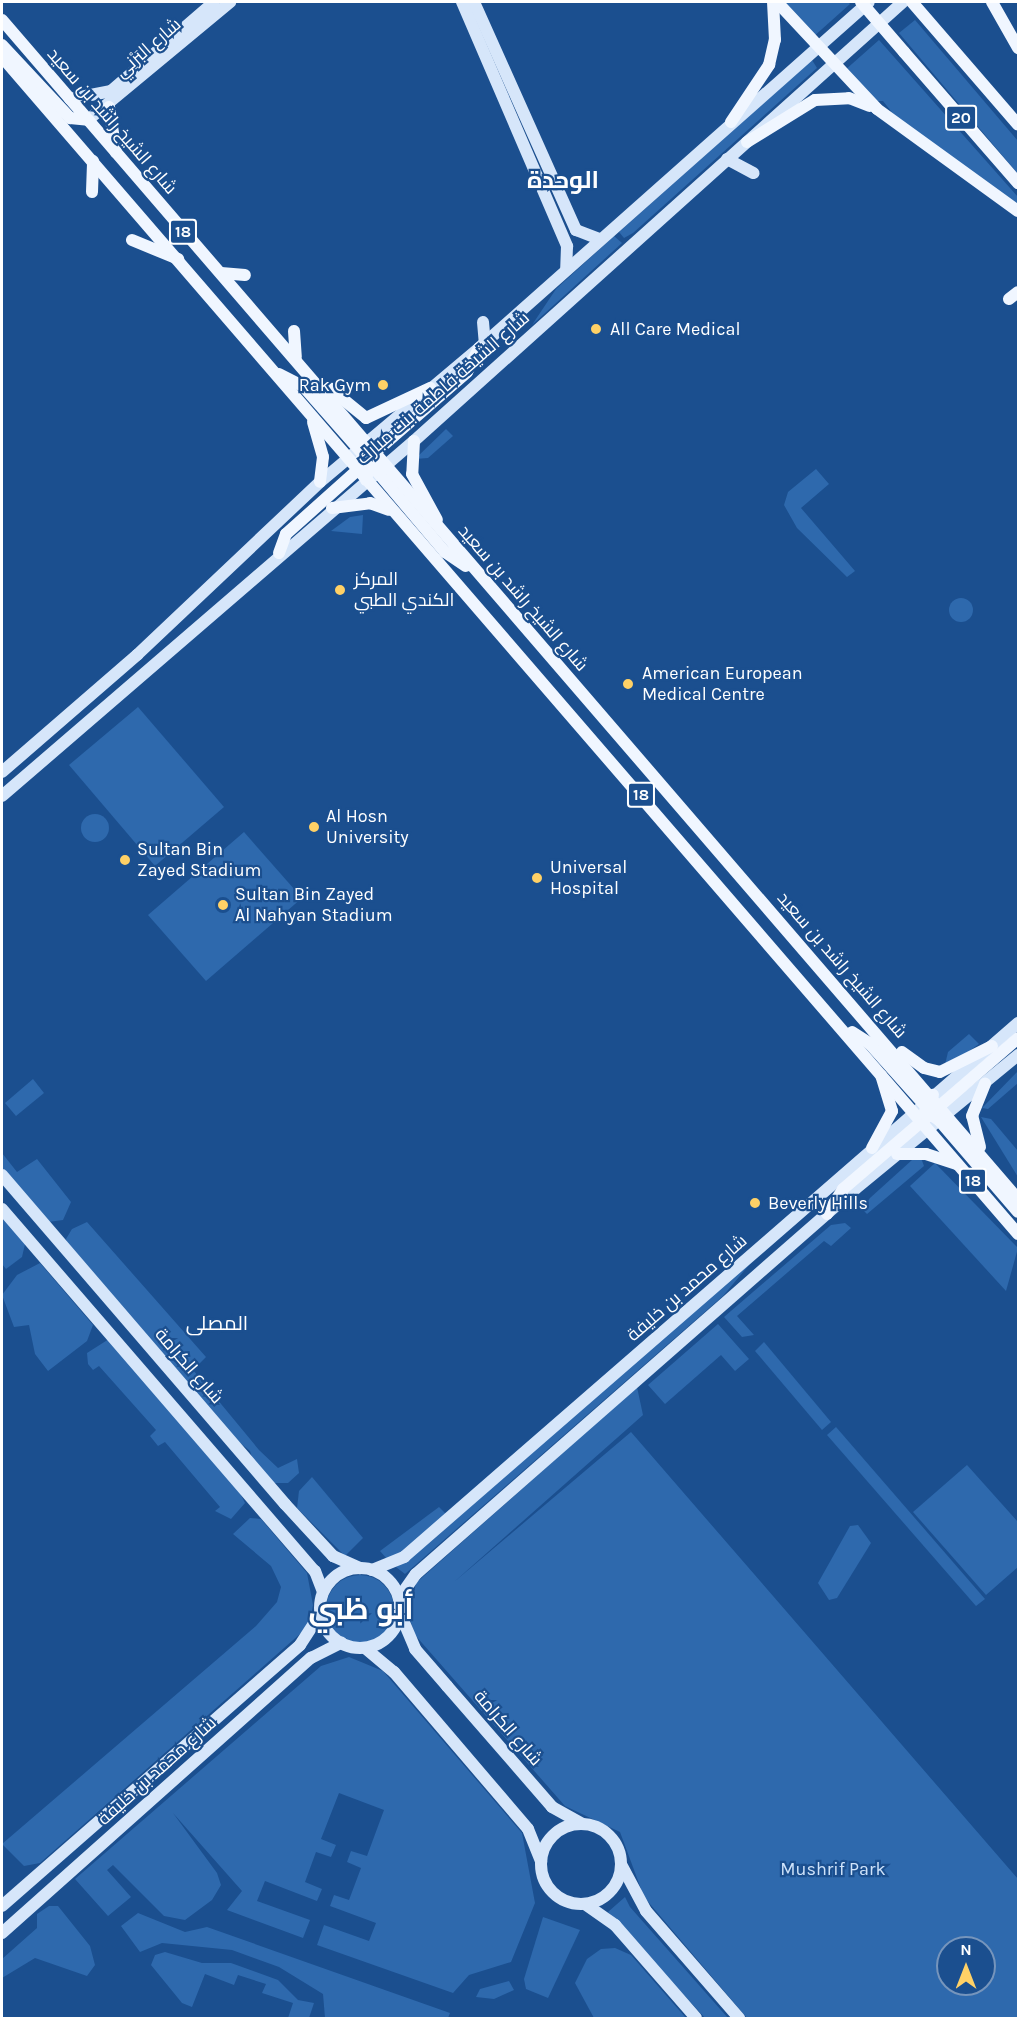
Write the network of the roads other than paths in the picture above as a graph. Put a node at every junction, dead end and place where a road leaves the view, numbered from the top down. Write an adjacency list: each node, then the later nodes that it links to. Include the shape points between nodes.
1 (230, 2): 10 (main road, شارع البَرْنِي)
2 (462, 2): 34 (main road, via 567,246)
3 (474, 2): 31 (main road, via 576,230)
4 (775, 2): 13 (main road); 21 (main road, via 775,40 769,65)
5 (861, 2): 28 (main road, 20, bridge)
6 (869, 2): 13 (main road, شارع الشيخة فاطمة بنت مبارك)
7 (903, 2): 16 (main road, شارع الشيخة فاطمة بنت مبارك)
8 (912, 2): 22 (main road, 20)
9 (992, 2): 14 (main road)
10 (217, 5): 17 (main road, شارع البَرْنِي, via 111,91); 18 (main road, شارع البَرْنِي)
11 (2, 20): 17 (main road, شارع الشيخ راشد بن سعيد / 18)
12 (2, 45): 20 (main road, via 70,118)
13 (817, 48): 16 (main road); 21 (main road, شارع الشيخة فاطمة بنت مبارك)
14 (1018, 48)
15 (2, 57): 26 (main road, شارع الشيخ راشد بن سعيد / 18)
16 (833, 65): 19 (main road); 23 (main road, شارع الشيخة فاطمة بنت مبارك)
17 (70, 99): 20 (main road, شارع الشيخ راشد بن سعيد / 18)
18 (109, 107): 20 (main road, شارع البَرْنِي); 24 (main road)
19 (877, 109): 23 (main road, via 849,98 815,100); 30 (main road)
20 (88, 120): 24 (main road, شارع الشيخ راشد بن سعيد / 18)
21 (731, 122): 31 (main road, شارع الشيخة فاطمة بنت مبارك)
22 (1018, 125)
23 (747, 142): 25 (main road, شارع الشيخة فاطمة بنت مبارك)
24 (117, 156): 35 (main road, شارع الشيخ راشد بن سعيد / 18)
25 (727, 159): 27 (main road); 45 (main road, شارع الشيخة فاطمة بنت مبارك)
26 (93, 161): 29 (main road); 33 (main road, شارع الشيخ راشد بن سعيد / 18)
27 (753, 173)
28 (1018, 183)
29 (92, 192)
30 (1018, 212)
31 (600, 239): 34 (main road, شارع الشيخة فاطمة بنت مبارك)
32 (132, 240): 33 (main road)
33 (178, 259): 41 (main road, شارع الشيخ راشد بن سعيد / 18)
34 (566, 270): 39 (main road, شارع الشيخة فاطمة بنت مبارك)
35 (221, 273): 36 (main road); 40 (main road, شارع الشيخ راشد بن سعيد / 18)
36 (245, 275)
37 (483, 322): 39 (main road)
38 (294, 331): 40 (main road)
39 (482, 346): 43 (main road, شارع الشيخة فاطمة بنت مبارك); 48 (main road, via 467,372)
40 (296, 357): 42 (main road, شارع الشيخ راشد بن سعيد / 18)
41 (278, 374): 44 (main road, شارع الشيخ راشد بن سعيد / 18); 47 (main road, via 303,386)
42 (316, 381): 43 (main road, via 366,418); 46 (main road, شارع الشيخ راشد بن سعيد / 18)
43 (430, 388): 46 (main road, شارع الشيخة فاطمة بنت مبارك)
44 (311, 415): 47 (main road, شارع الشيخ راشد بن سعيد / 18); 49 (main road, via 323,457)
45 (414, 441): 48 (main road, شارع الشيخة فاطمة بنت مبارك); 52 (main road, via 412,474)
46 (366, 442): 47 (main road, شارع الشيخة فاطمة بنت مبارك); 48 (main road, شارع الشيخ راشد بن سعيد / 18)
47 (352, 454): 48 (main road, شارع الشيخ راشد بن سعيد / 18); 49 (main road, شارع الشيخة فاطمة بنت مبارك)
48 (370, 465): 50 (main road, شارع الشيخة فاطمة بنت مبارك); 51 (main road, شارع الشيخ راشد بن سعيد / 18); 52 (main road, شارع الشيخ راشد بن سعيد / 18); 53 (main road, via 286,534); 54 (main road, via 445,552)
49 (320, 482): 55 (main road, شارع الشيخة فاطمة بنت مبارك, via 137,655)
50 (332, 508): 51 (main road, via 370,504); 53 (main road, شارع الشيخة فاطمة بنت مبارك)
51 (394, 513): 58 (main road, شارع الشيخ راشد بن سعيد / 18)
52 (438, 527): 54 (main road, شارع الشيخ راشد بن سعيد / 18)
53 (279, 553): 56 (main road, شارع الشيخة فاطمة بنت مبارك)
54 (474, 570): 60 (main road, شارع الشيخ راشد بن سعيد / 18)
55 (2, 772)
56 (2, 796)
57 (1018, 1023): 61 (main road, شارع محمد بن خليفة)
58 (846, 1030): 63 (main road, شارع الشيخ راشد بن سعيد / 18); 65 (main road, via 869,1042)
59 (1018, 1038): 65 (main road)
60 (883, 1040): 61 (main road, via 934,1072); 65 (main road, شارع الشيخ راشد بن سعيد / 18)
61 (992, 1046): 65 (main road, شارع محمد بن خليفة)
62 (1018, 1055): 64 (main road, شارع محمد بن خليفة)
63 (877, 1066): 65 (main road, شارع الشيخ راشد بن سعيد / 18); 66 (main road, via 892,1111)
64 (986, 1083): 65 (main road, شارع محمد بن خليفة); 68 (main road, via 972,1116)
65 (931, 1112): 66 (main road, شارع محمد بن خليفة); 67 (main road, شارع محمد بن خليفة); 68 (main road, شارع الشيخ راشد بن سعيد / 18); 69 (main road, شارع الشيخ راشد بن سعيد / 18); 73 (main road); 74 (main road, via 843,1189)
66 (872, 1148): 76 (main road, شارع محمد بن خليفة, via 405,1557)
67 (897, 1154): 69 (main road, via 936,1156); 74 (main road, شارع محمد بن خليفة)
68 (984, 1157): 71 (main road, شارع الشيخ راشد بن سعيد / 18)
69 (961, 1167): 75 (main road, شارع الشيخ راشد بن سعيد / 18)
70 (2, 1175): 76 (main road, شارع الكرامة, via 333,1556)
71 (1018, 1198)
72 (2, 1209): 77 (main road, via 315,1571)
73 (1018, 1212)
74 (827, 1214): 78 (main road, شارع محمد بن خليفة, via 416,1574)
75 (1018, 1233)
76 (366, 1569): 77 (main road, via 338,1575); 78 (main road, via 393,1586)
77 (323, 1592): 80 (main road)
78 (399, 1598): 79 (main road)
79 (400, 1613): 82 (main road, via 388,1636); 83 (main road, شارع الكرامة, via 416,1649 552,1807)
80 (320, 1614): 81 (main road); 87 (main road, شارع محمد بن خليفة, via 300,1645)
81 (341, 1643): 82 (main road); 88 (main road, شارع محمد بن خليفة, via 311,1658)
82 (365, 1648): 84 (main road, via 394,1672 528,1829)
83 (583, 1824): 84 (main road, via 554,1834); 85 (main road, via 610,1836)
84 (541, 1862): 86 (main road, via 553,1892)
85 (622, 1863): 86 (main road, via 611,1890); 90 (main road, via 646,1911)
86 (585, 1904): 89 (main road, via 615,1924)
87 (2, 1906)
88 (2, 1933)
89 (696, 2019)
90 (739, 2019)

